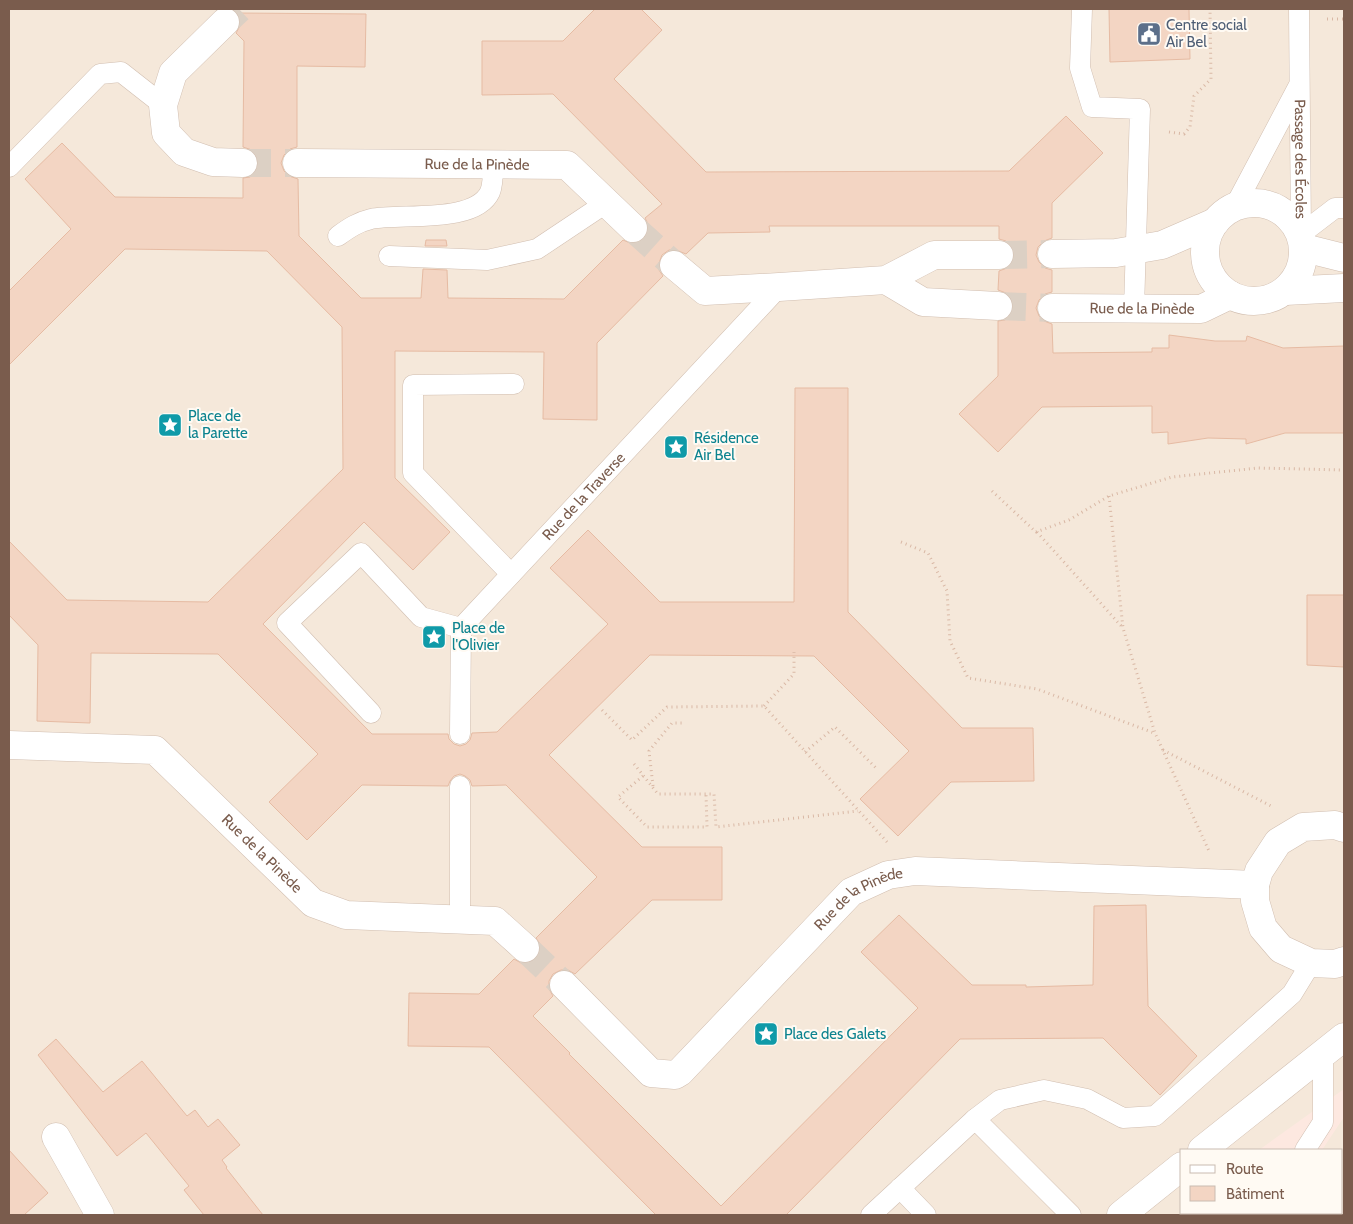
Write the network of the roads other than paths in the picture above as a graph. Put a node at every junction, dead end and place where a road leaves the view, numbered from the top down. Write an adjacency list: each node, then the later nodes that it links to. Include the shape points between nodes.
1 (1082, 9): 16 (lane, via 1080,68 1092,107 1140,109)
2 (1299, 9): 4 (lane, Passage des Écoles)
3 (225, 22): 5 (street, via 173,73)
4 (1299, 85): 12 (lane, Passage des Écoles); 15 (lane, Passage des Écoles)
5 (163, 105): 6 (street, via 166,133 184,152 213,162); 9 (lane, via 121,72 100,74)
6 (243, 163)
7 (297, 163): 8 (street, Rue de la Pinède)
8 (493, 165): 10 (street, Rue de la Pinède, via 567,166); 14 (lane, via 490,191 479,206 459,213 373,219 355,223)
9 (9, 167)
10 (606, 203): 13 (street, Rue de la Pinède); 19 (lane, via 537,249 487,260)
11 (1344, 208): 15 (lane, via 1335,208)
12 (1225, 214): 15 (street, via 1255,202 1274,206 1290,217); 16 (street, via 1162,245); 26 (street, via 1209,232 1205,244 1207,268 1212,279)
13 (632, 228)
14 (338, 236)
15 (1302, 241): 20 (street); 25 (street, via 1303,264)
16 (1136, 250): 18 (street); 29 (lane)
17 (999, 254): 22 (street, via 934,254)
18 (1052, 254)
19 (388, 256)
20 (1344, 258)
21 (674, 266): 23 (street, via 705,290)
22 (886, 280): 23 (street); 27 (street, via 923,302)
23 (779, 288): 31 (lane, Rue de la Traverse)
24 (1344, 288): 25 (street)
25 (1285, 291): 26 (street, via 1268,300 1248,302)
26 (1230, 295): 29 (street, Rue de la Pinède, via 1201,310)
27 (998, 306)
28 (1052, 308): 29 (street, Rue de la Pinède)
29 (1134, 309)
30 (514, 384): 31 (lane, via 413,385 413,473)
31 (511, 574): 32 (lane, Rue de la Traverse)
32 (461, 628): 33 (lane, via 421,616 361,553 287,623); 34 (lane)
33 (371, 713)
34 (460, 734)
35 (9, 746): 39 (street, Rue de la Pinède, via 155,750 312,903 346,915)
36 (460, 786): 39 (lane)
37 (1344, 828): 38 (street, via 1335,825 1303,827 1278,842 1259,871)
38 (1255, 885): 42 (street, via 1255,901 1263,928 1281,949); 43 (street, Rue de la Pinède, via 915,871 888,875 851,892 675,1075 651,1073)
39 (460, 919): 40 (street, Rue de la Pinède, via 495,921)
40 (525, 948)
41 (1344, 961): 42 (street)
42 (1311, 963): 46 (lane, via 1292,994 1155,1116 1123,1118 1087,1099 1044,1090 1000,1100)
43 (564, 986)
44 (1344, 1037): 45 (street)
45 (1323, 1054): 48 (street); 49 (lane, via 1323,1122)
46 (975, 1119): 51 (lane); 55 (lane)
47 (56, 1137): 52 (street)
48 (1203, 1149)
49 (1306, 1149)
50 (1180, 1168): 56 (street)
51 (900, 1188): 53 (lane); 54 (lane)
52 (100, 1215)
53 (871, 1215)
54 (926, 1215)
55 (1071, 1215)
56 (1121, 1215)

